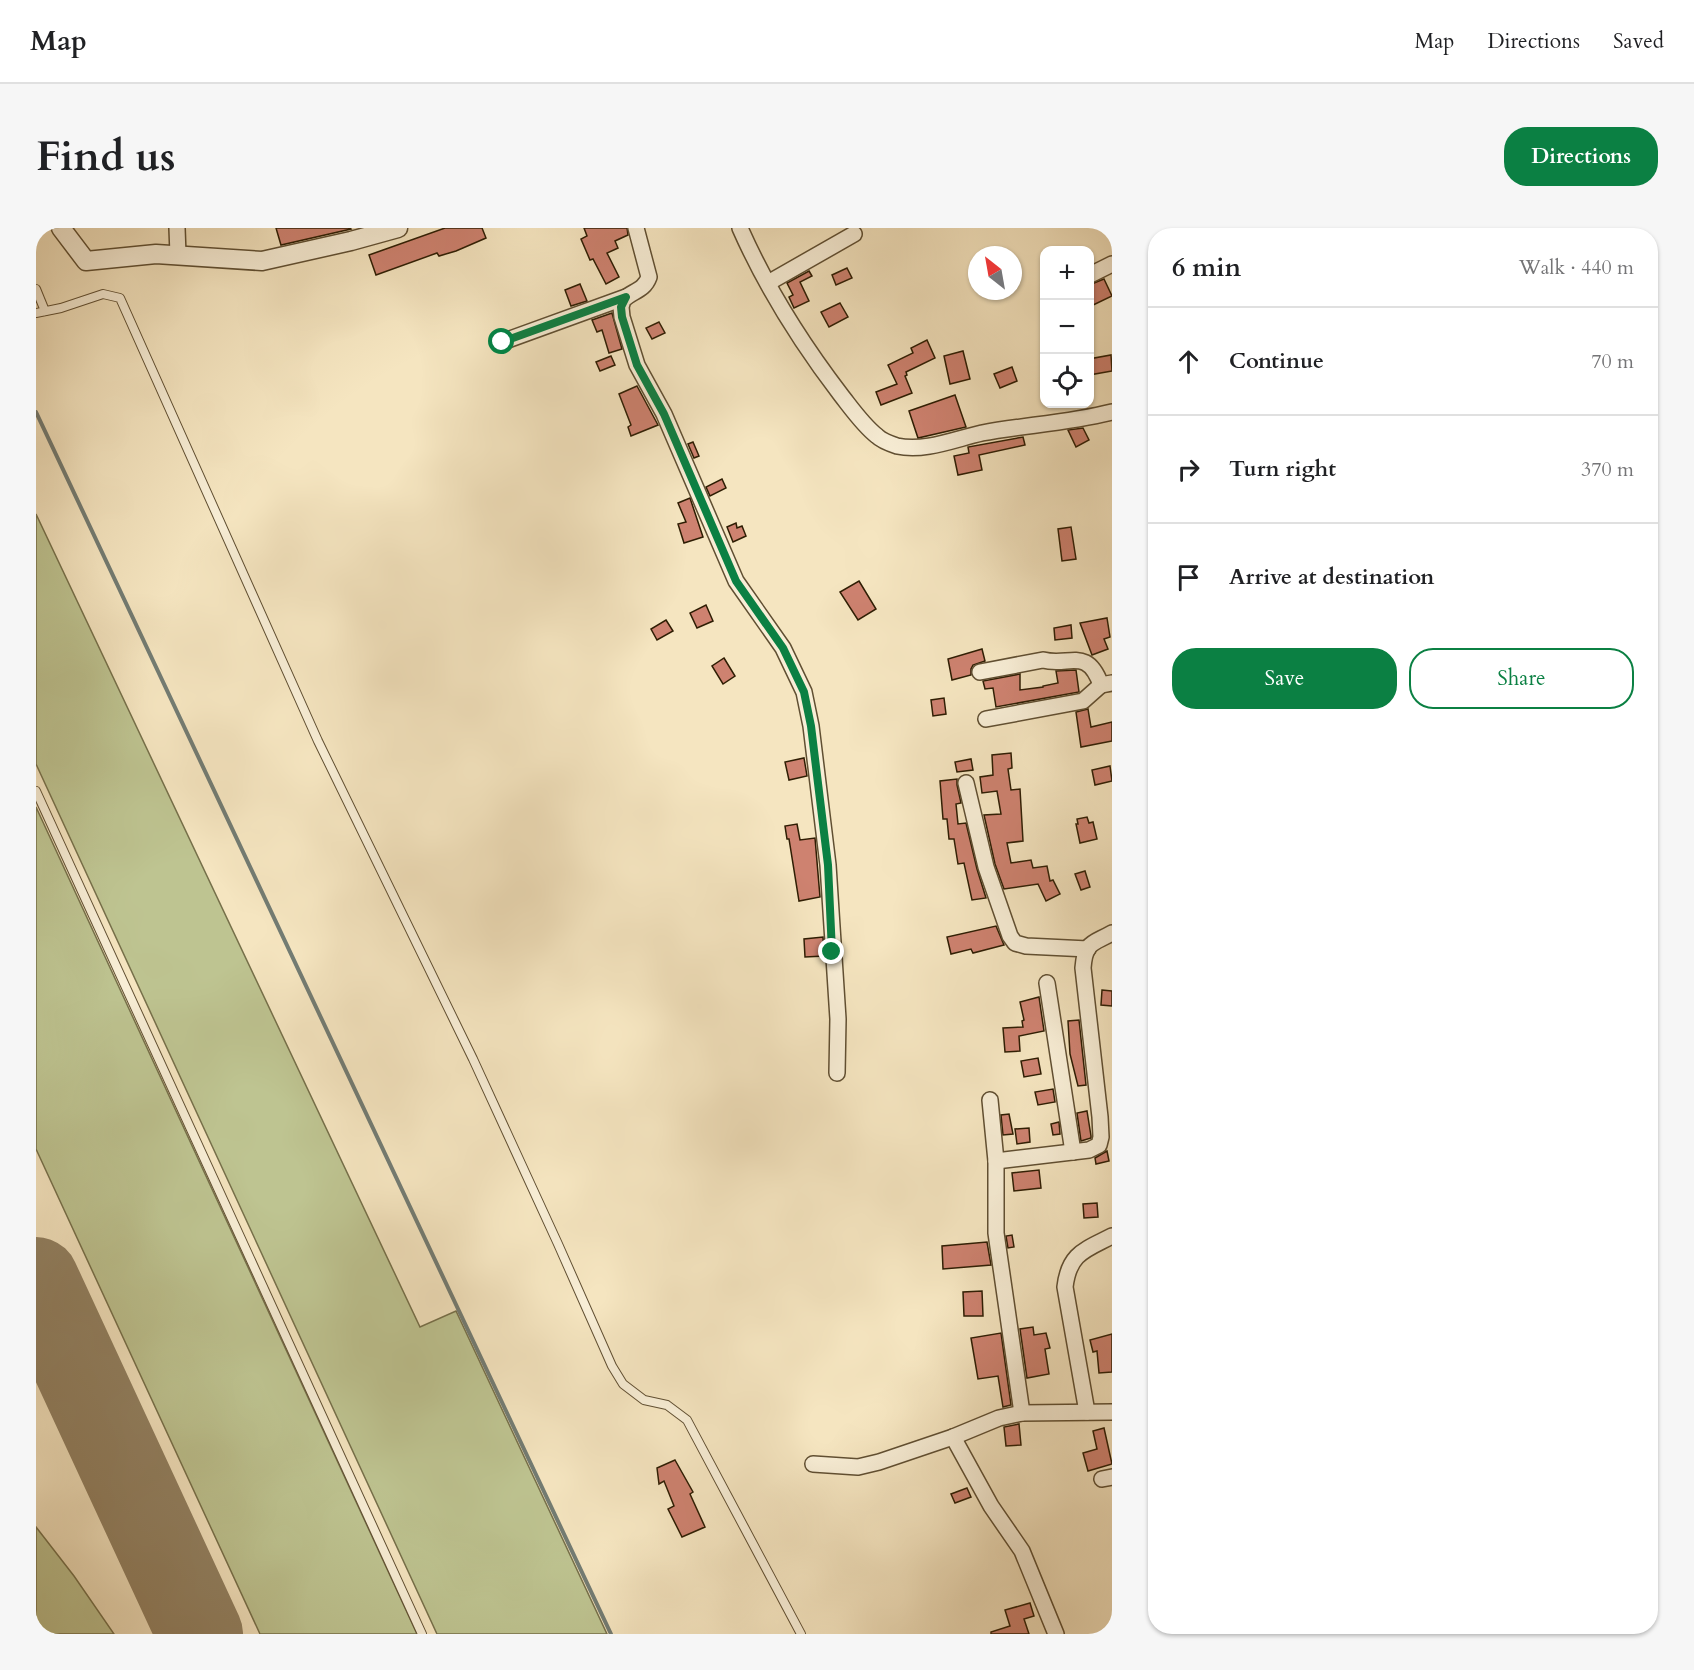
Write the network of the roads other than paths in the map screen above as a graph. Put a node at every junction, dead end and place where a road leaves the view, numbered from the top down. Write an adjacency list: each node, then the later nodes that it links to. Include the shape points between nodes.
1 (61, 228): 7 (street, via 86,261)
2 (177, 228): 7 (street)
3 (398, 228): 7 (street, via 261,261)
4 (636, 228): 12 (street, via 649,277 640,290)
5 (740, 228): 10 (street)
6 (854, 234): 10 (street)
7 (178, 255)
8 (1112, 264): 9 (street)
9 (1094, 273)
10 (768, 283): 15 (street, via 825,374 861,420 878,438 897,446 920,447)
11 (36, 289): 13 (lane)
12 (626, 297): 14 (street); 24 (street, via 622,317 637,365 664,414 736,581 783,648 804,692 828,865 838,1019)
13 (40, 312): 35 (lane, via 103,294 120,298 318,741 478,1070 612,1366 623,1384 644,1400 667,1405 687,1420)
14 (502, 342)
15 (1112, 412)
16 (980, 672): 17 (street, via 1043,660 1081,661)
17 (1107, 684): 18 (street, via 1083,701)
18 (986, 719)
19 (966, 783): 22 (street, via 986,867 1010,936 1026,946)
20 (36, 791): 34 (lane)
21 (1112, 933): 22 (street, via 1095,939)
22 (1088, 949): 26 (street, via 1083,968 1101,1137 1099,1145)
23 (1047, 983): 26 (street)
24 (837, 1073)
25 (990, 1100): 27 (street)
26 (1072, 1152): 27 (street)
27 (996, 1161): 31 (street, via 996,1233)
28 (1112, 1236): 29 (street, via 1083,1251 1067,1271 1065,1287)
29 (1087, 1412): 30 (street); 31 (street)
30 (1112, 1412)
31 (1022, 1413): 32 (street)
32 (953, 1437): 33 (street, via 858,1467); 36 (street, via 991,1506 1022,1551)
33 (813, 1464)
34 (422, 1634)
35 (801, 1634)
36 (1056, 1634)

